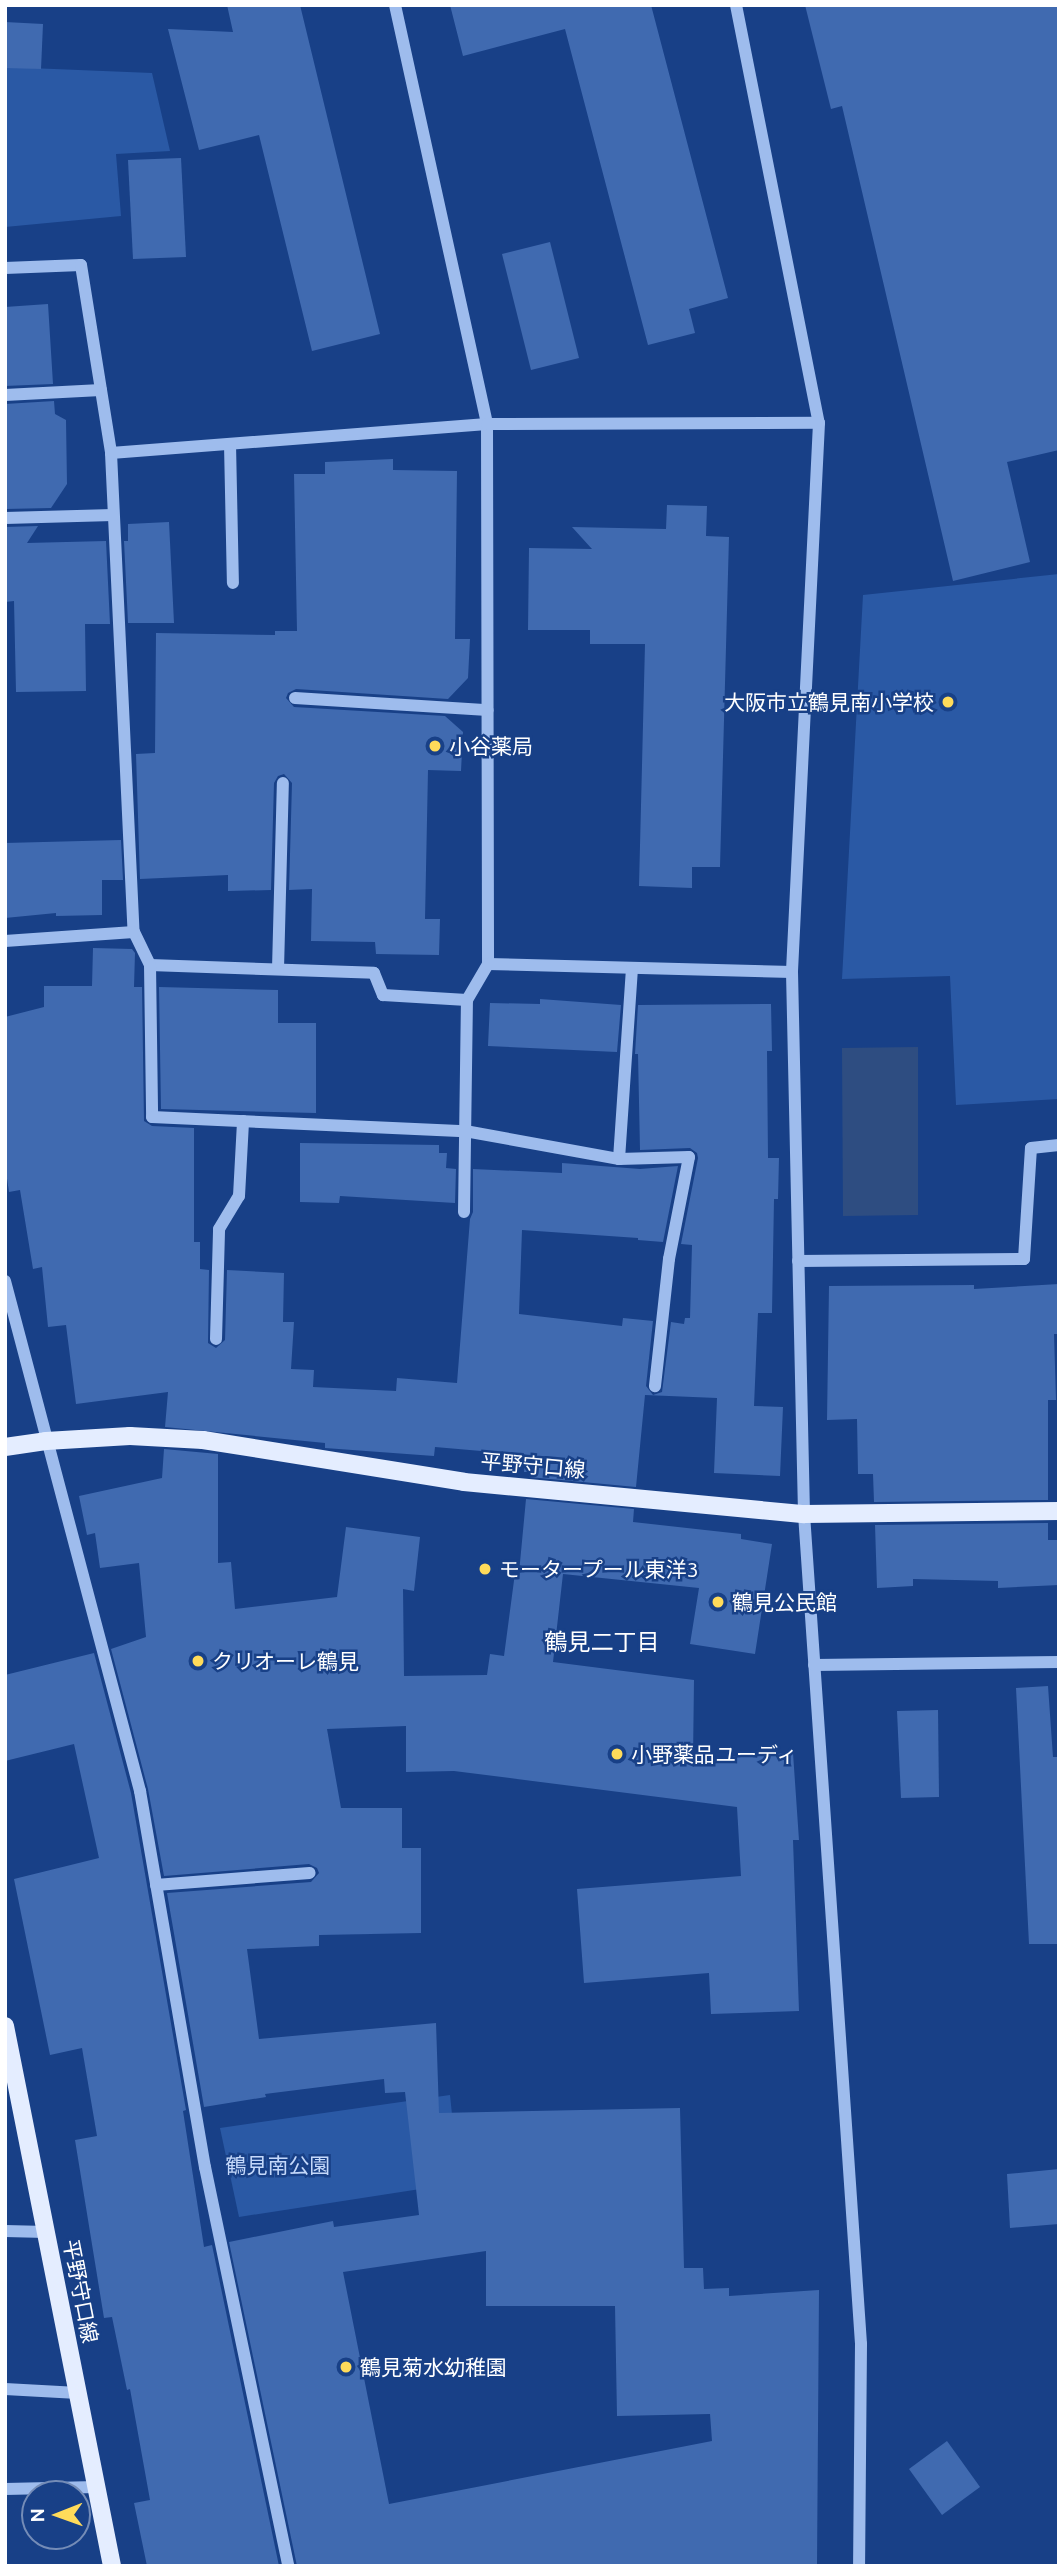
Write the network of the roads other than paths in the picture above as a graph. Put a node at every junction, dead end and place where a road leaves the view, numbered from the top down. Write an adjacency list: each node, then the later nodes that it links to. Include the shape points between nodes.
1 (395, 5): 7 (street)
2 (736, 5): 6 (street)
3 (5, 268): 4 (street, via 81,265)
4 (101, 390): 5 (street); 9 (street)
5 (5, 395)
6 (819, 423): 7 (street); 22 (street)
7 (486, 424): 8 (street); 14 (street)
8 (230, 444): 9 (street); 12 (street)
9 (111, 453): 10 (street)
10 (114, 515): 11 (street); 16 (street)
11 (5, 518)
12 (233, 583)
13 (295, 698): 14 (street)
14 (488, 710): 18 (street)
15 (283, 783): 21 (street)
16 (134, 932): 17 (street); 19 (street)
17 (5, 941)
18 (488, 964): 20 (street); 23 (street)
19 (150, 965): 21 (street); 24 (street, via 152,1117)
20 (632, 968): 22 (street); 27 (street)
21 (278, 969): 23 (street, via 374,973 383,995)
22 (792, 972): 29 (street)
23 (467, 1000): 25 (street)
24 (243, 1121): 25 (street); 31 (street, via 239,1196 219,1230)
25 (465, 1131): 27 (street); 28 (street)
26 (1059, 1145): 29 (street, via 1031,1148 1024,1259)
27 (620, 1159): 32 (street, via 688,1157 669,1259)
28 (464, 1212)
29 (798, 1261): 36 (street)
30 (5, 1280): 33 (street)
31 (216, 1339)
32 (655, 1386)
33 (46, 1441): 34 (main road, 平野守口線); 36 (main road, 平野守口線, via 130,1436 203,1440 464,1482); 40 (street, via 139,1791)
34 (5, 1447)
35 (1059, 1511): 36 (main road, 平野守口線)
36 (804, 1514): 38 (street)
37 (1059, 1662): 38 (street)
38 (814, 1665): 50 (street, via 861,2344)
39 (310, 1873): 40 (street)
40 (156, 1885): 49 (street, via 205,2167)
41 (5, 2026): 43 (main road, 平野守口線)
42 (5, 2231): 43 (street)
43 (46, 2232): 45 (main road, 平野守口線)
44 (5, 2389): 45 (street)
45 (78, 2393): 46 (main road, 平野守口線)
46 (97, 2487): 47 (street); 48 (main road, 平野守口線)
47 (5, 2489)
48 (113, 2566)
49 (288, 2566)
50 (859, 2566)

